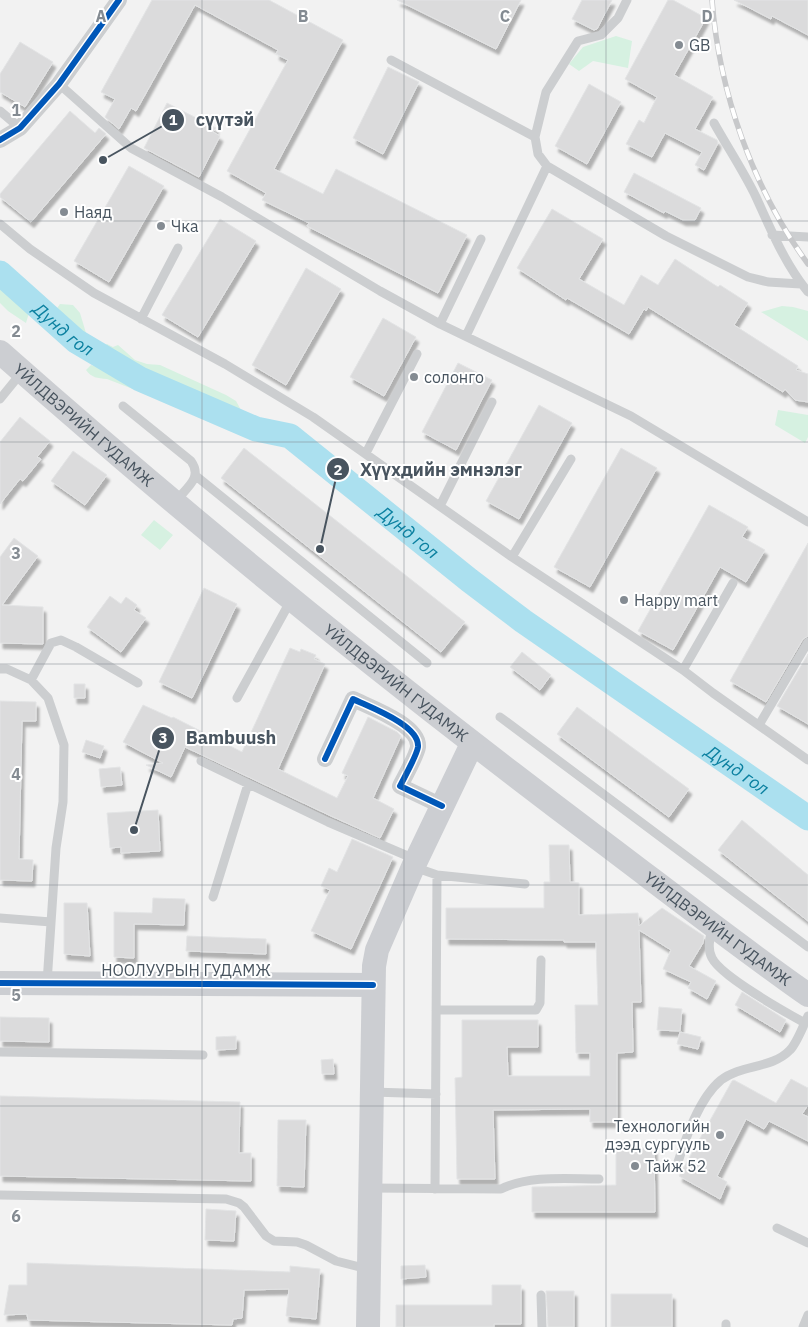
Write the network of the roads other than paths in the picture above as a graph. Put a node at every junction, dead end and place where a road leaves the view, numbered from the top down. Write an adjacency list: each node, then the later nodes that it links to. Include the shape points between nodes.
1 (119, 0): 4 (street)
2 (627, 0): 8 (lane, via 618,18 601,35 578,41 546,92)
3 (391, 60): 8 (lane)
4 (59, 84): 7 (street); 19 (lane, via 131,148)
5 (0, 112): 7 (lane)
6 (714, 123): 12 (lane, via 748,183)
7 (20, 128): 9 (street)
8 (535, 137): 10 (lane, via 538,154)
9 (0, 140)
10 (547, 166): 16 (lane, via 666,236 748,277); 20 (lane)
11 (0, 224): 18 (lane, via 94,293)
12 (772, 235): 13 (lane); 16 (lane)
13 (808, 237)
14 (481, 238): 19 (lane)
15 (178, 248): 18 (lane)
16 (801, 284): 17 (lane)
17 (808, 292)
18 (141, 318): 27 (lane, via 305,412)
19 (440, 324): 20 (lane)
20 (466, 336): 32 (lane, via 631,416)
21 (0, 352): 23 (main road, YЙЛДВЭРИЙН ГУДАМЖ)
22 (417, 354): 27 (lane)
23 (23, 372): 24 (lane); 30 (main road, YЙЛДВЭРИЙН ГУДАМЖ)
24 (0, 399)
25 (492, 402): 31 (lane)
26 (123, 406): 29 (lane, via 191,460 197,469)
27 (366, 453): 31 (lane)
28 (571, 459): 33 (lane)
29 (196, 476): 30 (lane); 37 (lane)
30 (175, 502): 35 (main road, YЙЛДВЭРИЙН ГУДАМЖ)
31 (440, 506): 33 (lane)
32 (808, 522)
33 (512, 557): 39 (lane)
34 (734, 584): 39 (lane)
35 (291, 599): 42 (lane); 45 (main road, YЙЛДВЭРИЙН ГУДАМЖ)
36 (808, 642): 44 (lane)
37 (427, 663)
38 (0, 669): 40 (lane)
39 (683, 670): 44 (lane)
40 (31, 680): 41 (lane, via 51,643 61,640); 56 (lane, via 48,698 64,745 63,802)
41 (138, 683)
42 (237, 698)
43 (500, 717): 58 (lane)
44 (759, 725): 47 (lane)
45 (472, 744): 50 (main road); 57 (main road, YЙЛДВЭРИЙН ГУДАМЖ)
46 (325, 759): 50 (street, via 353,699 404,724 416,736 418,748 400,786)
47 (808, 760)
48 (201, 761): 49 (lane)
49 (248, 784): 51 (lane); 54 (lane)
50 (442, 806): 51 (main road)
51 (415, 864): 52 (lane); 62 (main road, via 377,950)
52 (436, 876): 53 (lane); 64 (lane)
53 (525, 884)
54 (213, 897)
55 (0, 918): 56 (lane)
56 (51, 922): 61 (lane)
57 (712, 925): 63 (main road, YЙЛДВЭРИЙН ГУДАМЖ); 65 (lane, via 709,942 712,959 761,998)
58 (808, 947)
59 (541, 960): 64 (lane, via 540,1003 536,1010)
60 (0, 983): 61 (main road, НООЛУУРЫН ГУДАМЖ)
61 (46, 984): 62 (main road, НООЛУУРЫН ГУДАМЖ)
62 (373, 985): 68 (main road)
63 (807, 992)
64 (436, 1010): 69 (lane)
65 (806, 1020): 70 (lane, via 791,1050 775,1061 748,1067 721,1080 705,1099 688,1131)
66 (0, 1052): 67 (lane)
67 (203, 1055)
68 (372, 1092): 69 (lane); 72 (main road)
69 (436, 1094): 73 (lane)
70 (676, 1168)
71 (600, 1179): 73 (lane, via 535,1180 513,1183 501,1189)
72 (370, 1188): 73 (lane); 77 (main road)
73 (435, 1189)
74 (0, 1195): 77 (lane, via 226,1199 244,1207 266,1236 274,1241 297,1242 336,1261)
75 (777, 1228): 76 (lane)
76 (808, 1243)
77 (369, 1269): 80 (main road)
78 (541, 1295): 81 (lane)
79 (808, 1316): 82 (lane)
80 (368, 1327)
81 (542, 1327)
82 (803, 1327)

